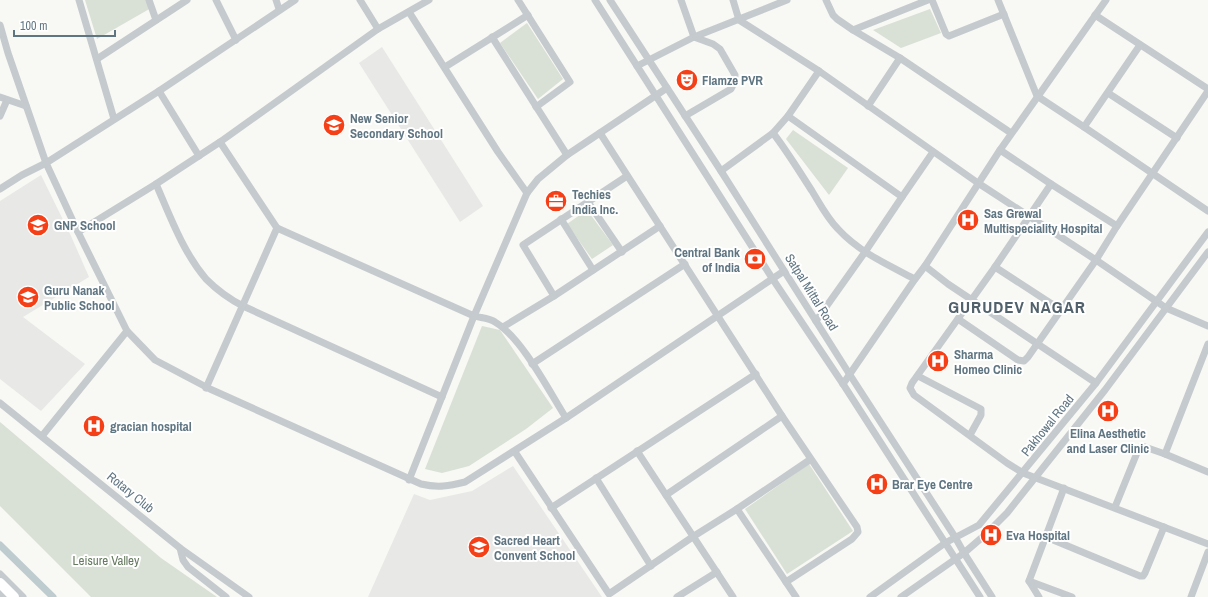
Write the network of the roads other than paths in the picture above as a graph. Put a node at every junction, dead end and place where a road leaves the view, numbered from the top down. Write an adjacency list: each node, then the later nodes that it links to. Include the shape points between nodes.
1 (79, 0): 37 (street)
2 (149, 0): 25 (street)
3 (187, 0): 25 (street)
4 (216, 0): 32 (street)
5 (276, 0): 20 (street)
6 (295, 0): 20 (street)
7 (360, 0): 28 (street)
8 (430, 0): 21 (street)
9 (518, 0): 23 (street)
10 (595, 0): 40 (street, Satpal Mittal Road)
11 (610, 0): 38 (street, Satpal Mittal Road)
12 (682, 0): 31 (street)
13 (733, 0): 26 (street)
14 (787, 0): 26 (street)
15 (826, 0): 29 (street, via 833,16)
16 (928, 0): 29 (street)
17 (932, 0): 22 (street, via 949,36)
18 (998, 0): 22 (street)
19 (1103, 1): 24 (street)
20 (279, 9): 32 (street)
21 (410, 12): 28 (street); 39 (street)
22 (1004, 14): 47 (street)
23 (528, 15): 30 (street); 51 (street, via 570,82)
24 (1095, 15): 33 (street); 47 (street)
25 (156, 20): 37 (street)
26 (739, 20): 31 (street); 41 (street)
27 (0, 25): 35 (street)
28 (378, 29): 61 (street)
29 (853, 30): 36 (street)
30 (492, 37): 39 (street); 51 (street)
31 (694, 37): 38 (street); 53 (street, via 720,49 734,75 734,83 731,89)
32 (236, 40): 44 (street)
33 (1140, 45): 43 (street); 45 (street)
34 (0, 49): 35 (street)
35 (8, 53): 49 (street)
36 (900, 58): 50 (street); 59 (street)
37 (97, 59): 55 (street)
38 (649, 60): 40 (street); 42 (street, Satpal Mittal Road)
39 (445, 66): 74 (street, via 498,152)
40 (637, 66): 46 (street, Satpal Mittal Road)
41 (819, 71): 50 (street); 54 (street)
42 (667, 88): 46 (street); 53 (street, Satpal Mittal Road)
43 (1208, 90): 60 (street)
44 (159, 92): 55 (street); 65 (street)
45 (1108, 93): 56 (street); 60 (street)
46 (656, 96): 57 (street); 94 (street, Satpal Mittal Road)
47 (1037, 96): 56 (street); 59 (street)
48 (4, 98): 49 (street); 52 (street)
49 (26, 106): 66 (street)
50 (868, 106): 63 (street)
51 (536, 107): 64 (street)
52 (0, 116)
53 (685, 116): 67 (street, Satpal Mittal Road)
54 (788, 116): 58 (street); 75 (street)
55 (114, 119): 66 (street)
56 (1084, 127): 68 (street)
57 (600, 133): 64 (street); 69 (street)
58 (773, 133): 67 (street); 86 (street, via 830,220)
59 (1011, 133): 62 (street)
60 (1177, 138): 68 (street)
61 (220, 142): 65 (street); 82 (street)
62 (1000, 150): 70 (street); 72 (street)
63 (933, 152): 70 (street); 75 (street)
64 (567, 155): 74 (street, via 538,179)
65 (199, 156): 71 (street)
66 (46, 163): 73 (street); 83 (street)
67 (721, 171): 93 (street, Satpal Mittal Road)
68 (1152, 173): 77 (street); 81 (street)
69 (627, 176): 76 (street); 80 (street)
70 (978, 183): 78 (street); 90 (street)
71 (156, 184): 83 (street); 99 (street, via 192,259 205,278 228,298)
72 (1051, 184): 78 (street); 81 (street)
73 (0, 189)
74 (527, 193): 103 (street)
75 (902, 197): 86 (street)
76 (588, 202): 79 (street); 85 (street)
77 (1208, 211)
78 (1029, 216): 88 (street); 91 (street)
79 (562, 219): 92 (street); 96 (street, via 523,245)
80 (660, 226): 85 (street); 89 (street)
81 (1117, 226): 88 (street)
82 (277, 228): 99 (street); 103 (street)
83 (78, 232): 108 (street)
84 (1208, 232): 98 (street, Pakhowal Road)
85 (622, 252): 92 (street)
86 (866, 252): 95 (street); 105 (street)
87 (1208, 252): 100 (street, Pakhowal Road)
88 (1096, 260): 98 (street); 101 (street)
89 (685, 264): 102 (street); 111 (street)
90 (925, 266): 95 (street); 97 (street)
91 (995, 267): 97 (street); 101 (street)
92 (593, 270): 96 (street)
93 (784, 271): 94 (street); 105 (street, Satpal Mittal Road)
94 (772, 278): 102 (street); 116 (street, Satpal Mittal Road)
95 (915, 279): 113 (street)
96 (554, 296): 107 (street)
97 (972, 300): 104 (street); 109 (street)
98 (1156, 301): 100 (street); 115 (street, Pakhowal Road)
99 (243, 306): 117 (street); 118 (street)
100 (1166, 308): 106 (street); 130 (street, Pakhowal Road, via 1105,390)
101 (1060, 310): 109 (street)
102 (717, 315): 112 (street); 121 (street)
103 (474, 316): 107 (street, via 493,321); 118 (street)
104 (958, 318): 109 (street, via 1021,361 1028,358); 114 (street)
105 (816, 321): 113 (street, Satpal Mittal Road)
106 (1208, 326)
107 (503, 327): 111 (street)
108 (127, 331): 117 (street, via 156,360); 123 (street)
109 (1038, 344): 115 (street)
110 (1208, 344): 126 (street)
111 (532, 364): 121 (street)
112 (756, 374): 120 (street); 125 (street)
113 (850, 375): 116 (street); 140 (street, Satpal Mittal Road)
114 (918, 376): 122 (street, via 910,388 914,395); 122 (street, via 981,409)
115 (1096, 383): 129 (street, Pakhowal Road)
116 (843, 384): 142 (street, Satpal Mittal Road)
117 (206, 388): 132 (street)
118 (442, 397): 132 (street)
119 (0, 403): 123 (street, Rotary Club)
120 (782, 416): 127 (street); 134 (street)
121 (566, 418): 124 (street)
122 (970, 435): 129 (street)
123 (42, 436): 144 (street, Rotary Club)
124 (514, 452): 132 (street, via 466,482 434,487); 136 (street)
125 (638, 452): 131 (street); 134 (street)
126 (1165, 454): 128 (street); 135 (street, via 1142,446 1139,448)
127 (811, 459): 137 (street); 152 (street, via 856,524 858,532 852,539)
128 (1208, 472)
129 (1023, 473): 130 (street); 140 (street, Pakhowal Road, via 979,525)
130 (1035, 477): 133 (street); 146 (street, Pakhowal Road, via 1002,518)
131 (596, 478): 136 (street); 148 (street)
132 (409, 480)
133 (1064, 488): 135 (street); 141 (street)
134 (666, 494): 139 (street)
135 (1115, 507): 138 (street)
136 (551, 508): 155 (street)
137 (737, 509): 139 (street); 152 (street)
138 (1164, 527): 141 (street, via 1143,576); 143 (street)
139 (694, 536): 148 (street); 149 (street)
140 (955, 537): 142 (street, Pakhowal Road); 146 (street, Satpal Mittal Road)
141 (1046, 537): 151 (street)
142 (945, 543): 147 (street, Satpal Mittal Road); 164 (street, Pakhowal Road)
143 (1208, 544)
144 (180, 548): 159 (street, via 188,567); 160 (street, Rotary Club)
145 (1208, 552): 170 (street)
146 (964, 553): 147 (street, Pakhowal Road); 167 (street, Satpal Mittal Road)
147 (956, 559): 165 (street, Pakhowal Road); 166 (street, Satpal Mittal Road)
148 (651, 566): 155 (street)
149 (717, 572): 161 (street); 162 (street)
150 (0, 574): 158 (street)
151 (1029, 581): 168 (street); 169 (street)
152 (786, 582): 163 (street)
153 (0, 583): 157 (highway)
154 (0, 593): 156 (street)
155 (610, 596)
156 (4, 597)
157 (14, 597)
158 (23, 597)
159 (226, 597)
160 (249, 597)
161 (677, 597)
162 (733, 597)
163 (796, 597)
164 (870, 597)
165 (901, 597)
166 (980, 597)
167 (992, 597)
168 (1039, 597)
169 (1072, 597)
170 (1191, 597)

